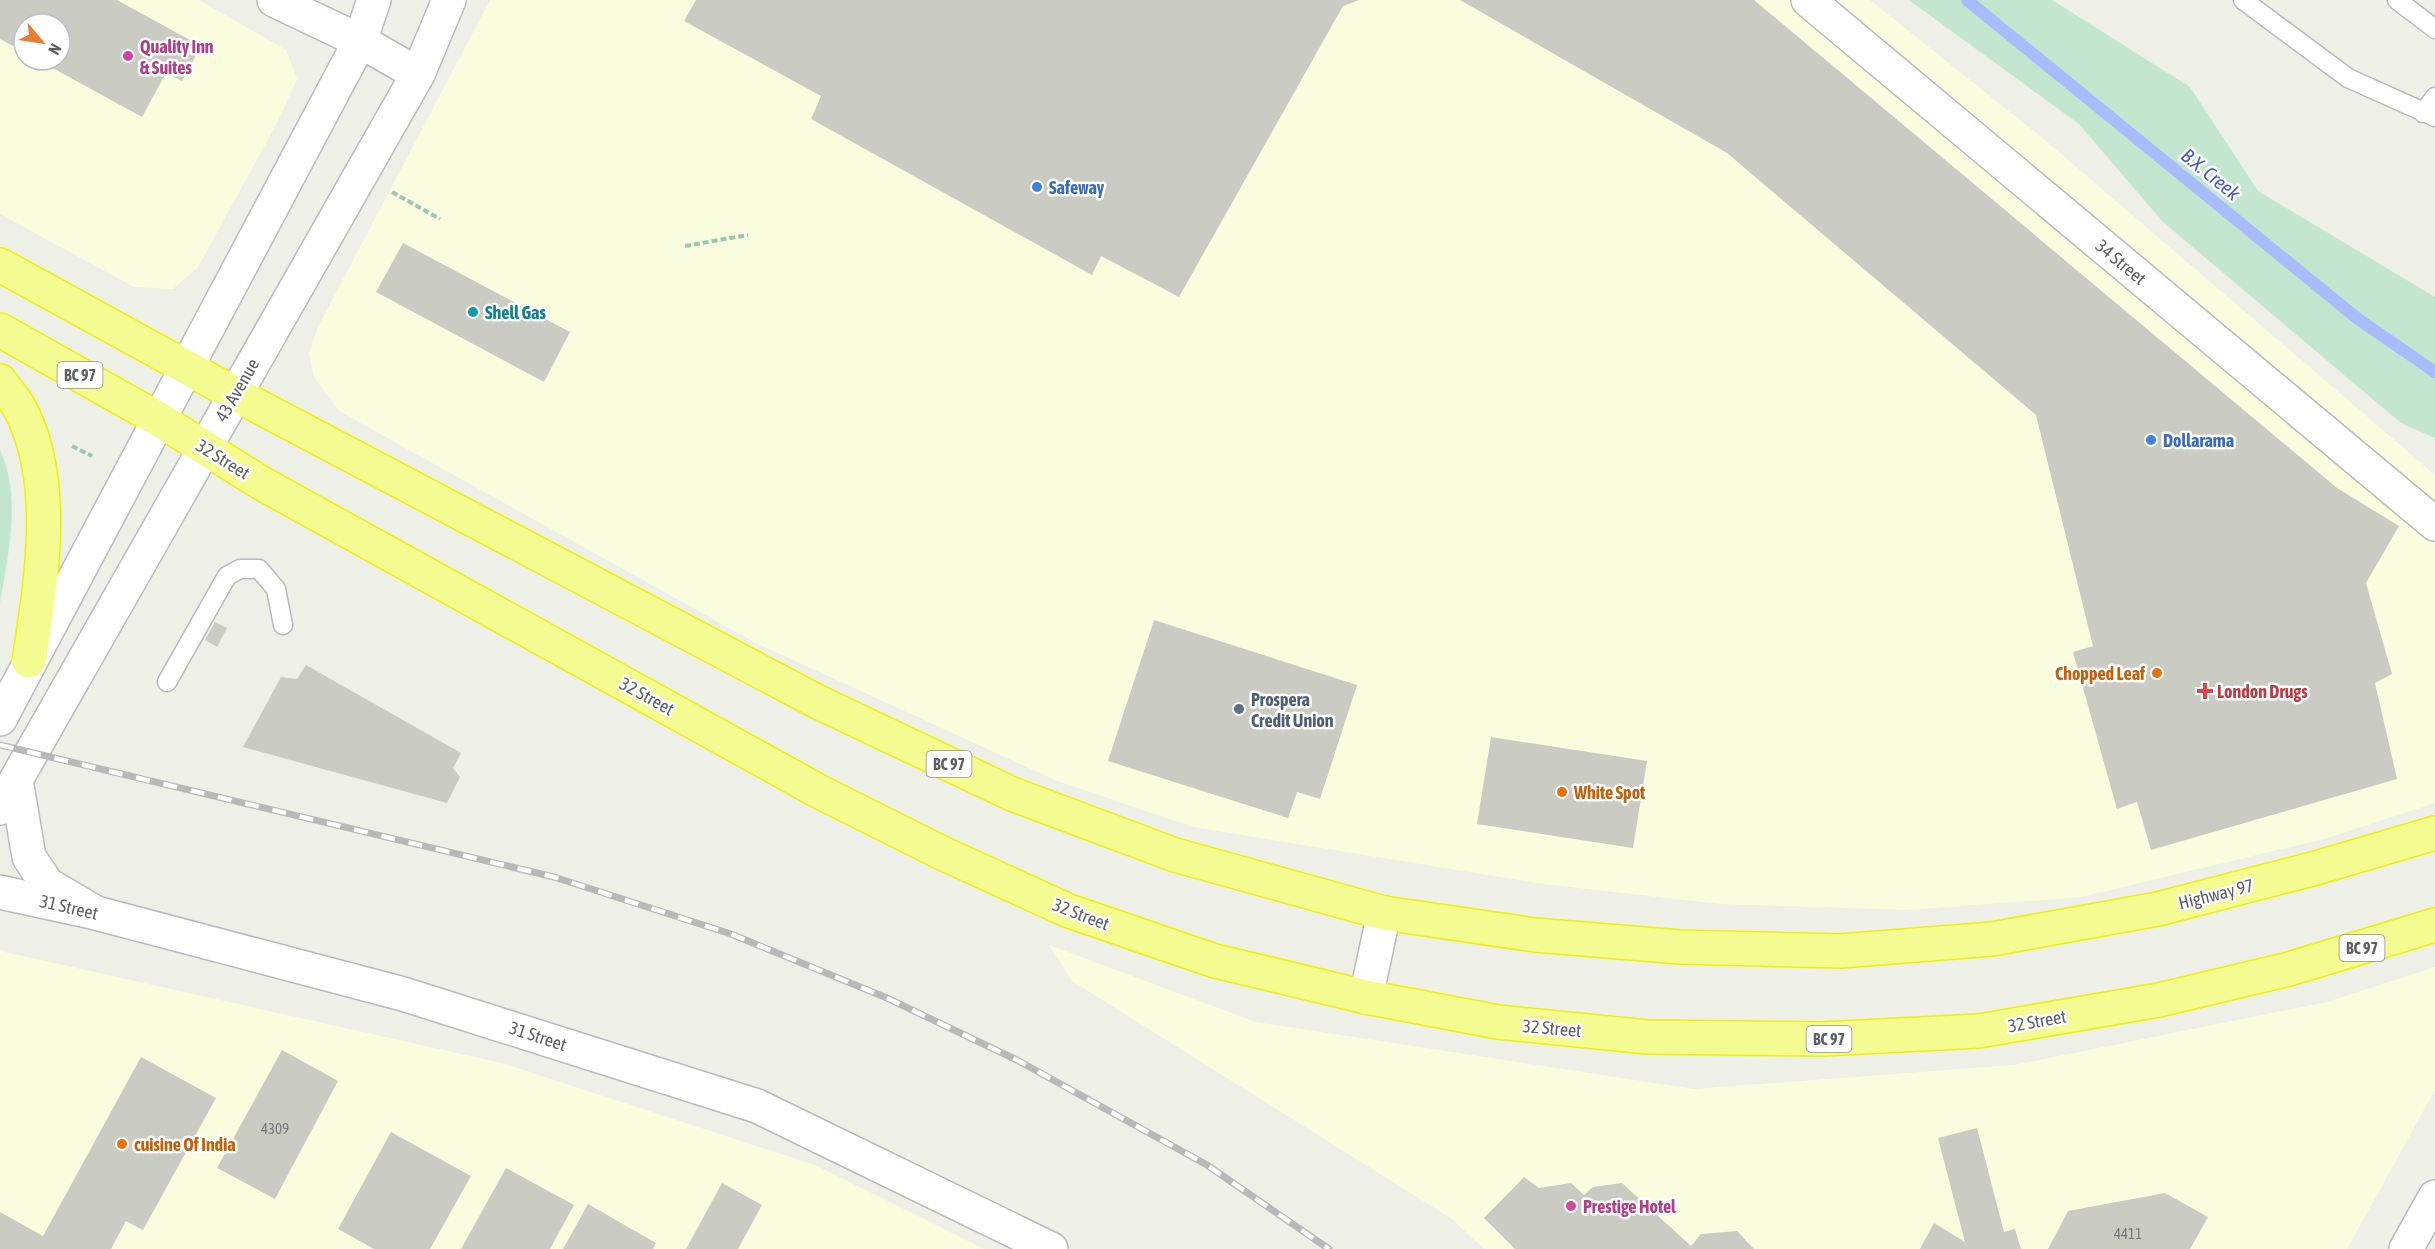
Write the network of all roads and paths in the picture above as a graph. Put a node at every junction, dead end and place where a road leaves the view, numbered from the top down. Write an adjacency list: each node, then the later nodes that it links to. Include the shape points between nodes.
1 (274, 0): 8 (street)
2 (374, 0): 8 (street)
3 (449, 0): 9 (street, 43 Avenue)
4 (1808, 0): 23 (street, 34 Street)
5 (2243, 0): 11 (lane, via 2348,78)
6 (2397, 0): 7 (lane)
7 (2435, 29)
8 (360, 41): 9 (street); 18 (street)
9 (418, 74): 20 (street, 43 Avenue)
10 (2435, 97): 11 (lane)
11 (2429, 115)
12 (389, 190): 13 (path)
13 (440, 219)
14 (748, 235): 15 (path)
15 (685, 246)
16 (0, 265): 18 (highway, BC 97)
17 (0, 330): 21 (highway, 32 Street / BC 97)
18 (188, 368): 20 (highway, BC 97); 21 (street)
19 (0, 381): 25 (highway, via 19,407 36,450 44,516 42,580)
20 (235, 394): 22 (street, 43 Avenue); 33 (highway, BC 97, via 818,702 1012,794 1175,855)
21 (160, 420): 22 (highway, 32 Street / BC 97); 25 (street)
22 (205, 447): 28 (street, 43 Avenue); 35 (highway, 32 Street / BC 97, via 263,484 820,792 942,853 1069,911 1215,961)
23 (2435, 525)
24 (283, 625): 26 (lane, via 276,589 259,569 240,569 227,576)
25 (29, 661): 27 (street)
26 (168, 682)
27 (0, 719)
28 (16, 780): 29 (street, 43 Avenue); 32 (street, via 29,857 47,884)
29 (0, 808)
30 (2435, 832): 33 (highway, Highway 97 / BC 97, via 2158,909 1992,939 1841,951 1680,947 1535,935)
31 (0, 892): 32 (street, 31 Street)
32 (96, 913): 37 (street, 31 Street, via 403,994 757,1106)
33 (1384, 913): 35 (street)
34 (2435, 926): 35 (highway, 32 Street / BC 97, via 2289,969 2159,1000 1979,1031 1822,1039 1625,1035 1498,1022)
35 (1366, 997)
36 (2435, 1197): 38 (street)
37 (1051, 1249)
38 (2406, 1249)

